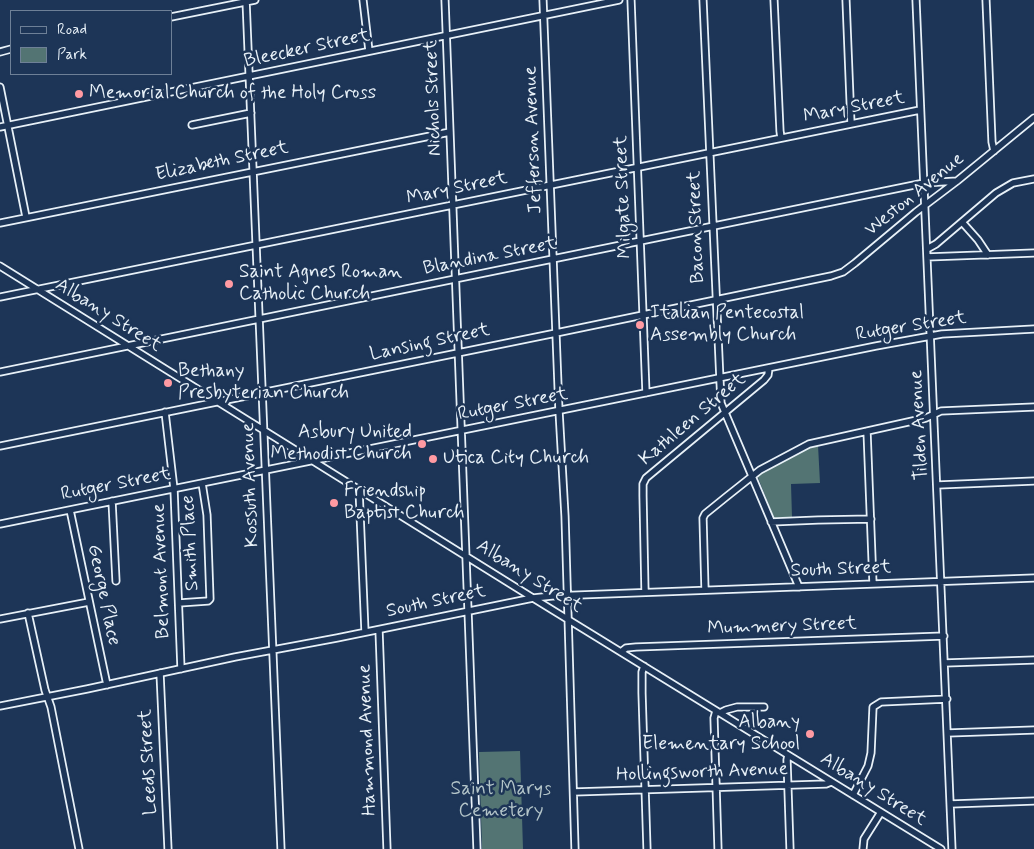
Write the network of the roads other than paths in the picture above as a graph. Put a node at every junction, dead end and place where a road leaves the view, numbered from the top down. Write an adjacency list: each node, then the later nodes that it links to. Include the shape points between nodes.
1 (255, 0): 12 (street)
2 (362, 0): 16 (street)
3 (445, 0): 15 (street, Nichols Street)
4 (544, 0): 13 (street, Jefferson Avenue)
5 (619, 0): 13 (street, Bleecker Street)
6 (632, 0): 30 (street, Milgate Street)
7 (703, 0): 29 (street, Bacon Street)
8 (774, 0): 27 (street)
9 (846, 0): 22 (street)
10 (916, 0): 19 (street, Tilden Avenue)
11 (986, 0): 28 (street)
12 (246, 1): 14 (street); 17 (street, Kossuth Avenue)
13 (544, 15): 15 (street, Bleecker Street); 35 (street, Jefferson Avenue)
14 (172, 17)
15 (447, 35): 16 (street, Bleecker Street); 26 (street, Nichols Street)
16 (369, 51): 17 (street, Bleecker Street)
17 (249, 76): 20 (street, Kossuth Avenue); 23 (street, Bleecker Street)
18 (0, 87): 23 (street)
19 (920, 110): 22 (street, Mary Street); 34 (street, Tilden Avenue)
20 (251, 114): 24 (street); 31 (street, Kossuth Avenue)
21 (1034, 118): 28 (street, Weston Avenue)
22 (850, 124): 27 (street, Mary Street)
23 (8, 125): 25 (street, Bleecker Street); 38 (street)
24 (192, 125)
25 (0, 127)
26 (450, 132): 31 (street, Elizabeth Street); 37 (street, Nichols Street)
27 (781, 138): 29 (street, Mary Street)
28 (994, 151): 33 (street, Weston Avenue)
29 (709, 153): 30 (street, Mary Street); 41 (street, Bacon Street)
30 (638, 168): 35 (street, Mary Street); 42 (street, Milgate Street)
31 (252, 171): 38 (street, Elizabeth Street); 43 (street, Kossuth Avenue)
32 (1034, 179): 39 (street, via 1009,184)
33 (957, 181): 34 (street, Blandina Street); 36 (street, Weston Avenue)
34 (924, 184): 36 (street, Tilden Avenue); 41 (street, Blandina Street)
35 (550, 185): 37 (street, Mary Street); 48 (street, Jefferson Avenue)
36 (925, 205): 44 (street, Tilden Avenue); 51 (street, Weston Avenue, via 842,272)
37 (452, 206): 43 (street, Mary Street); 50 (street, Nichols Street)
38 (26, 217): 40 (street, Elizabeth Street)
39 (962, 222): 44 (street); 46 (street)
40 (0, 223)
41 (712, 227): 42 (street, Blandina Street); 54 (street, Bacon Street)
42 (641, 242): 48 (street, Blandina Street); 55 (street, Milgate Street)
43 (256, 245): 52 (street, Mary Street); 56 (street, Kossuth Avenue)
44 (927, 249): 47 (street, Tilden Avenue)
45 (1034, 253): 46 (street)
46 (988, 255): 47 (street)
47 (928, 257): 59 (street, Tilden Avenue)
48 (553, 260): 50 (street, Blandina Street); 58 (street, Jefferson Avenue)
49 (0, 266): 52 (street, Albany Street)
50 (456, 279): 56 (street, Blandina Street); 61 (street, Nichols Street)
51 (807, 281): 54 (street, Lansing Street)
52 (37, 290): 53 (street, Mary Street); 60 (street, Albany Street)
53 (0, 297)
54 (715, 300): 55 (street, Lansing Street); 64 (street, Bacon Street)
55 (643, 315): 58 (street, Lansing Street); 66 (street, Milgate Street)
56 (259, 319): 60 (street, Blandina Street); 65 (street, Kossuth Avenue)
57 (1034, 329): 59 (street, Rutger Street)
58 (556, 333): 61 (street, Lansing Street); 69 (street, Jefferson Avenue)
59 (930, 336): 62 (street, Rutger Street); 72 (street, Tilden Avenue)
60 (128, 345): 63 (street, Blandina Street); 67 (street, Albany Street)
61 (459, 353): 65 (street, Lansing Street); 74 (street, Nichols Street)
62 (769, 368): 64 (street, Rutger Street); 71 (street, Kathleen Street, via 764,380)
63 (0, 372)
64 (719, 378): 66 (street, Rutger Street); 71 (street, Bacon Street)
65 (262, 393): 67 (street, Lansing Street); 73 (street, Kossuth Avenue)
66 (646, 393): 69 (street, Rutger Street)
67 (220, 402): 70 (street, Lansing Street); 73 (street, Albany Street)
68 (1034, 407): 72 (street, via 941,411)
69 (559, 411): 74 (street, Rutger Street); 98 (street, Jefferson Avenue)
70 (165, 412): 76 (street, Lansing Street); 83 (street, Belmont Avenue)
71 (724, 413): 79 (street, Bacon Street); 97 (street, Kathleen Street, via 646,478 643,484)
72 (934, 414): 75 (street); 82 (street, Tilden Avenue)
73 (264, 429): 77 (street, Albany Street); 78 (street, Kossuth Avenue)
74 (462, 430): 77 (street, Rutger Street); 90 (street, Nichols Street)
75 (867, 431): 79 (street, via 809,444); 87 (street)
76 (0, 446)
77 (312, 460): 78 (street, Rutger Street); 84 (street, Albany Street)
78 (265, 470): 81 (street, Rutger Street); 109 (street, Kossuth Avenue)
79 (752, 476): 88 (street, Bacon Street); 96 (street, via 703,518)
80 (1034, 481): 82 (street)
81 (202, 483): 83 (street, Rutger Street); 101 (street, Smith Place, via 207,515 210,599)
82 (938, 485): 93 (street, Tilden Avenue)
83 (174, 489): 85 (street, Rutger Street); 101 (street, Belmont Avenue)
84 (358, 489): 90 (street, Albany Street); 107 (street)
85 (112, 501): 86 (street, Rutger Street); 92 (street)
86 (70, 510): 89 (street, Rutger Street); 100 (street, George Place)
87 (871, 519): 88 (street); 94 (street)
88 (772, 522): 95 (street, Bacon Street)
89 (0, 524)
90 (466, 556): 99 (street, Albany Street); 102 (street, Nichols Street)
91 (1034, 578): 93 (street, South Street)
92 (116, 581)
93 (942, 582): 94 (street, South Street); 108 (street, Tilden Avenue)
94 (873, 584): 95 (street, South Street)
95 (799, 587): 96 (street, South Street)
96 (706, 590): 97 (street, South Street)
97 (645, 592): 98 (street, South Street)
98 (567, 595): 99 (street, South Street); 105 (street, Jefferson Avenue)
99 (533, 598): 102 (street, South Street); 105 (street, Albany Street)
100 (89, 602): 103 (street); 116 (street, George Place)
101 (179, 602): 114 (street, Belmont Avenue)
102 (468, 611): 106 (street, South Street); 138 (street, Nichols Street)
103 (28, 613): 104 (street); 117 (street)
104 (0, 619)
105 (568, 619): 110 (street, Albany Street); 129 (street, Jefferson Avenue)
106 (379, 630): 107 (street, South Street); 137 (street, Hammond Avenue)
107 (364, 632): 109 (street, South Street)
108 (944, 636): 110 (street, Mummery Street, via 636,647); 112 (street, Tilden Avenue)
109 (273, 650): 114 (street, South Street); 136 (street, Kossuth Avenue)
110 (621, 652): 113 (street, Albany Street)
111 (1034, 660): 112 (street)
112 (945, 662): 118 (street, Tilden Avenue)
113 (644, 666): 121 (street, Albany Street); 128 (street)
114 (181, 669): 115 (street, South Street)
115 (160, 673): 116 (street, South Street); 135 (street, Leeds Street)
116 (107, 685): 117 (street, South Street)
117 (47, 696): 119 (street, South Street); 134 (street)
118 (946, 699): 123 (street, Tilden Avenue); 130 (street, via 881,702 873,707 871,753)
119 (0, 706)
120 (764, 707): 121 (street, via 737,707)
121 (718, 712): 124 (street, Albany Street); 127 (street, via 714,718)
122 (1034, 730): 123 (street)
123 (948, 733): 132 (street, Tilden Avenue)
124 (788, 755): 125 (street, Albany Street); 126 (street)
125 (831, 782): 126 (street, Hollingsworth Avenue); 130 (street, Albany Street)
126 (787, 785): 127 (street, Hollingsworth Avenue); 142 (street)
127 (716, 787): 128 (street, Hollingsworth Avenue); 141 (street)
128 (645, 790): 129 (street, Hollingsworth Avenue); 140 (street)
129 (574, 792): 139 (street, Jefferson Avenue)
130 (854, 795): 133 (street, Albany Street)
131 (1034, 801): 132 (street)
132 (951, 804): 145 (street, Tilden Avenue)
133 (881, 812): 143 (street, via 864,839); 144 (street, Albany Street)
134 (79, 849)
135 (168, 849)
136 (281, 849)
137 (387, 849)
138 (477, 849)
139 (576, 849)
140 (647, 849)
141 (718, 849)
142 (790, 849)
143 (863, 849)
144 (941, 849)
145 (952, 849)

